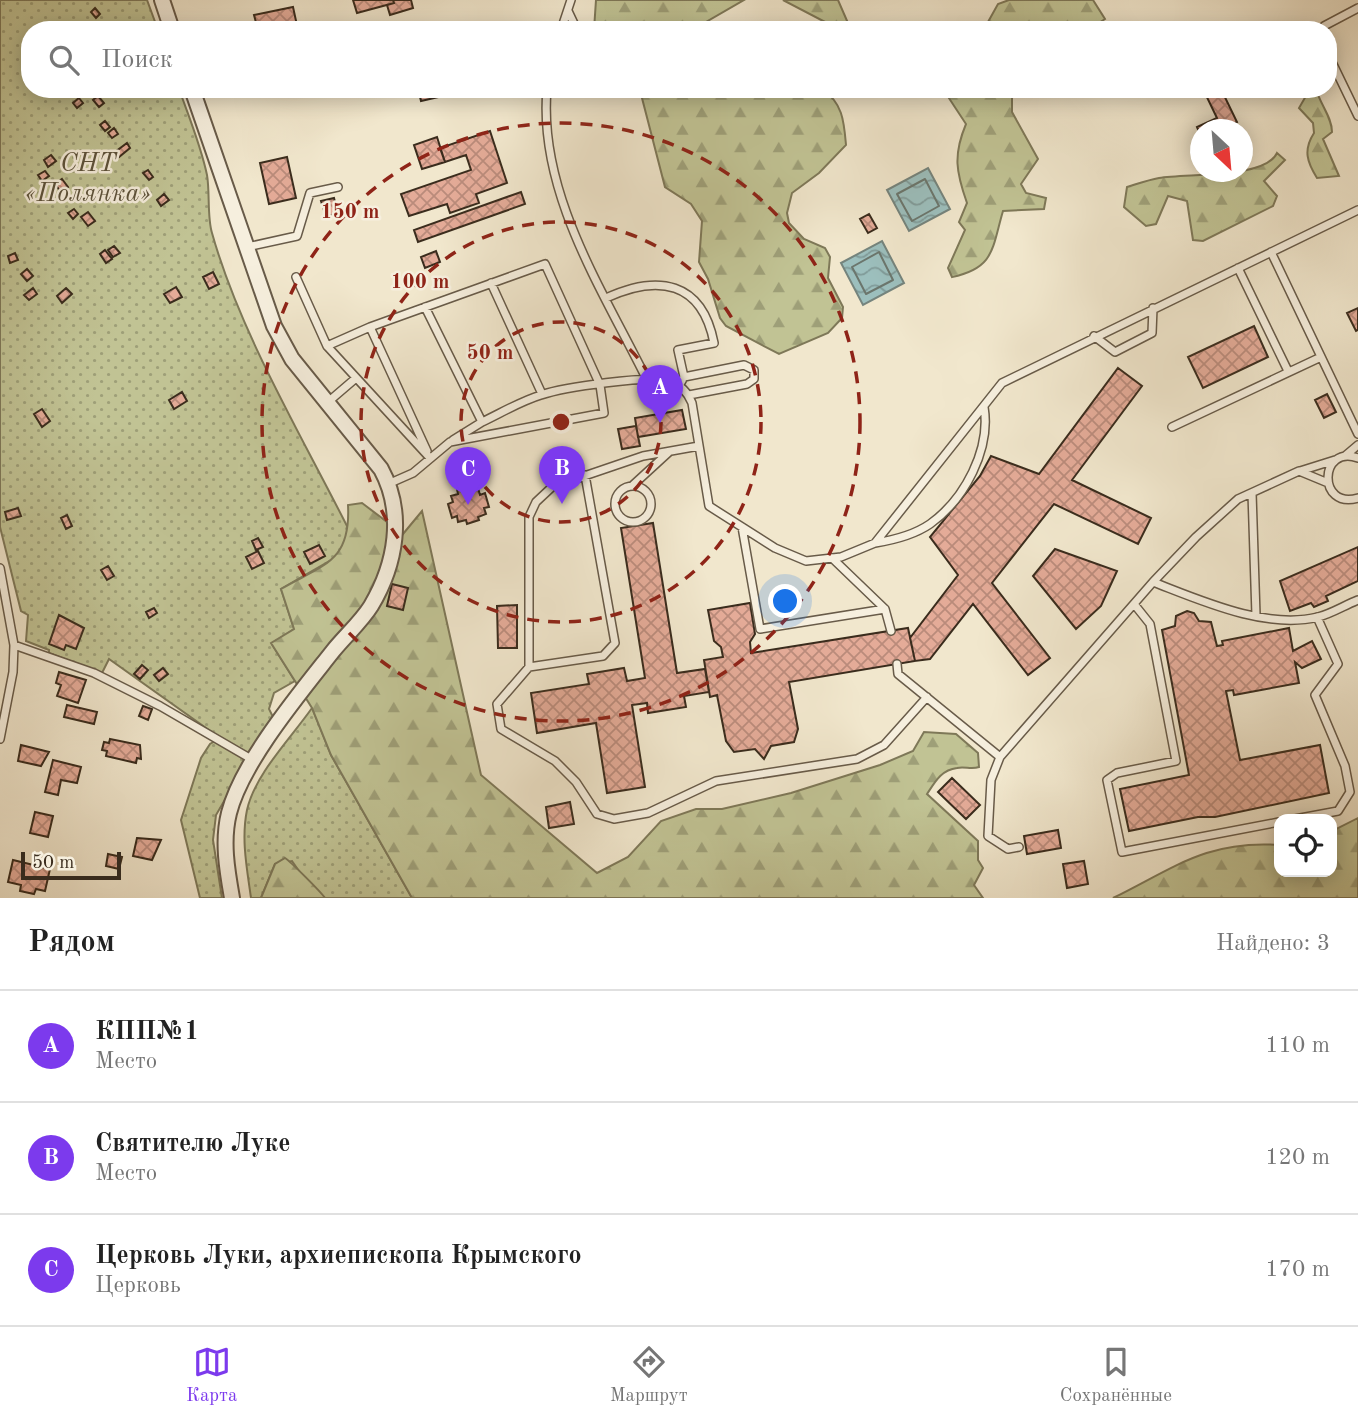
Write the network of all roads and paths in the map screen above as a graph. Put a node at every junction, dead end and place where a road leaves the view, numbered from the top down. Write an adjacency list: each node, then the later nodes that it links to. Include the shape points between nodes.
1 (162, 0): 5 (street)
2 (571, 0): 4 (lane)
3 (1358, 8): 8 (lane)
4 (568, 10): 6 (lane); 7 (lane)
5 (169, 21)
6 (564, 21)
7 (573, 21)
8 (1333, 21)
9 (1337, 73): 12 (lane)
10 (195, 98): 15 (street)
11 (546, 98): 20 (lane, via 548,155 559,194)
12 (1358, 116)
13 (338, 187): 15 (lane, via 310,193 297,236)
14 (1358, 210): 16 (lane)
15 (247, 247): 35 (street, via 274,326 292,359)
16 (1271, 251): 17 (lane); 26 (lane)
17 (1238, 268): 22 (lane); 27 (lane)
18 (296, 277): 25 (lane)
19 (491, 283): 21 (lane); 31 (lane, via 545,264); 33 (lane)
20 (606, 298): 28 (lane, via 640,284 656,284 695,300 707,314 715,343 678,350); 30 (lane)
21 (425, 307): 23 (lane); 37 (lane)
22 (1153, 308): 24 (lane); 24 (lane, via 1152,334 1115,352)
23 (370, 327): 25 (lane); 45 (lane)
24 (1094, 336): 36 (lane, via 1002,383)
25 (327, 346): 29 (lane)
26 (1321, 357): 27 (lane); 39 (lane)
27 (1287, 372): 38 (lane)
28 (684, 377): 32 (lane); 34 (lane, via 744,365 754,370 754,379 747,384)
29 (356, 378): 35 (lane); 45 (lane)
30 (646, 378): 31 (lane); 32 (lane)
31 (600, 385): 33 (lane); 40 (lane, via 604,413)
32 (679, 386): 34 (lane)
33 (542, 394): 37 (lane)
34 (689, 396): 41 (lane)
35 (328, 402): 51 (street)
36 (984, 407): 57 (lane); 57 (lane, via 987,424 978,463 941,515 912,533)
37 (482, 422): 40 (lane)
38 (1172, 427)
39 (1358, 434)
40 (450, 442): 45 (lane)
41 (699, 446): 43 (lane); 56 (lane, via 709,506)
42 (1358, 446): 46 (lane)
43 (669, 451): 47 (lane); 49 (lane)
44 (1358, 457): 46 (lane)
45 (430, 458): 51 (lane, via 413,473)
46 (1340, 458): 48 (lane); 50 (lane, via 1330,466)
47 (652, 468): 52 (lane); 53 (lane)
48 (1299, 471): 50 (lane); 54 (lane)
49 (586, 475): 69 (lane, via 552,487 528,517); 69 (lane, via 615,643 603,656)
50 (1328, 483): 55 (lane, via 1338,497)
51 (388, 484): 73 (street, via 397,525 390,568 370,608)
52 (633, 485): 53 (lane); 53 (lane, via 616,497 617,511 627,521 641,520 651,510)
53 (646, 490)
54 (1252, 493): 60 (lane, via 1238,499); 64 (lane)
55 (1358, 498)
56 (743, 527): 58 (lane, via 806,561); 63 (lane, via 760,629)
57 (875, 543): 58 (lane)
58 (832, 558): 63 (lane)
59 (0, 568): 67 (lane)
60 (1153, 582): 62 (lane); 64 (lane, via 1227,611)
61 (1358, 600): 65 (lane)
62 (1134, 604): 72 (lane); 75 (lane, via 1150,624 1176,761 1117,773 1107,780 1122,852)
63 (885, 609): 66 (lane)
64 (1256, 615): 65 (lane)
65 (1317, 617): 74 (lane, via 1338,664 1315,695 1345,766 1350,792 1338,811)
66 (891, 631)
67 (14, 645): 71 (lane); 73 (lane, via 94,673)
68 (897, 664): 70 (lane, via 898,674)
69 (529, 667): 70 (lane, via 497,704 501,729 555,761 597,814 614,819 648,813 716,782 857,759 884,745)
70 (927, 696): 72 (lane)
71 (0, 738)
72 (1000, 757): 76 (lane, via 991,780 988,836 1007,849)
73 (253, 761): 77 (street, via 235,796 226,832)
74 (1322, 814)
75 (1274, 823)
76 (1019, 847)
77 (232, 898)

